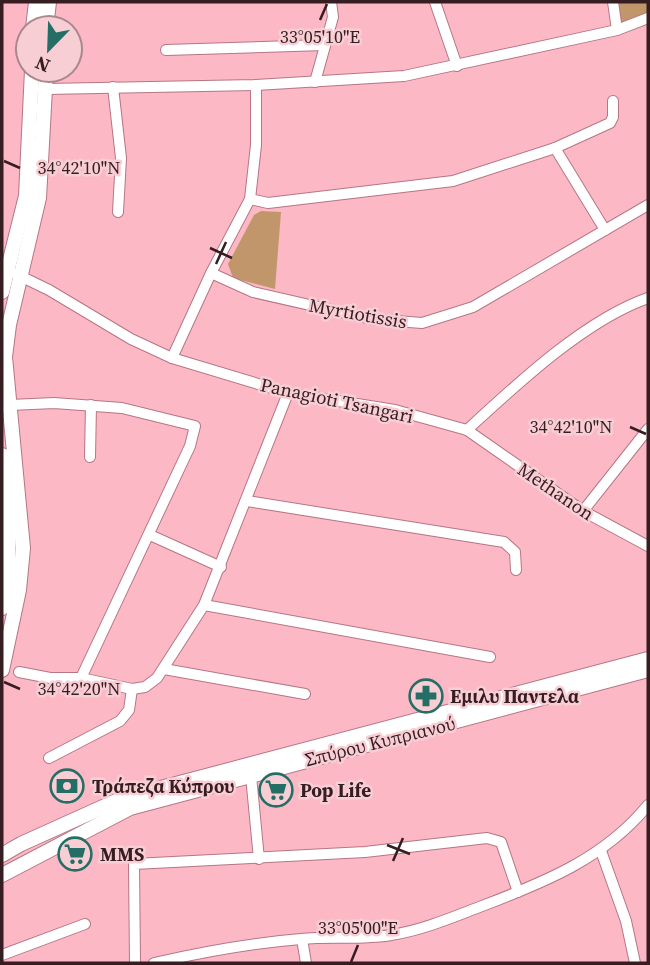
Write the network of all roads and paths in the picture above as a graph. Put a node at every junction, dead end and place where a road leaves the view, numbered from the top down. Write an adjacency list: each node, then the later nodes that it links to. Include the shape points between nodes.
1 (331, 2): 6 (street)
2 (435, 2): 8 (street)
3 (613, 2): 5 (street)
4 (648, 18): 5 (street)
5 (617, 30): 8 (street)
6 (325, 46): 7 (street); 9 (street)
7 (166, 50)
8 (457, 66): 9 (street, via 404,76)
9 (315, 82): 12 (street)
10 (31, 84): 21 (main road, via 26,196)
11 (46, 84): 14 (main road)
12 (256, 85): 13 (street); 17 (street)
13 (113, 87): 14 (street); 19 (street, via 121,158)
14 (46, 89): 23 (main road, via 39,198)
15 (613, 101): 16 (street, via 610,123)
16 (555, 148): 17 (street, via 453,181 268,203); 20 (street)
17 (250, 199): 22 (street)
18 (648, 205): 20 (street, Myrtiotissis)
19 (118, 212)
20 (605, 230): 22 (street, Myrtiotissis, via 473,307 422,323 372,319 253,292)
21 (6, 270): 23 (street, Panagioti Tsangari); 24 (main road)
22 (211, 273): 26 (street)
23 (21, 275): 26 (street, Panagioti Tsangari); 28 (main road, via 5,356)
24 (2, 292)
25 (648, 298): 31 (street, via 593,325)
26 (172, 358): 27 (street, Panagioti Tsangari)
27 (288, 393): 31 (street, Panagioti Tsangari, via 395,410); 35 (street)
28 (10, 405): 29 (street); 46 (main road, via 23,548)
29 (92, 405): 34 (street); 37 (street, via 195,426)
30 (648, 429): 32 (street)
31 (467, 430): 36 (street, Methanon)
32 (643, 444): 36 (street)
33 (2, 455): 42 (main road, via 10,548)
34 (90, 457)
35 (247, 501): 39 (street); 40 (street, via 504,542 514,552)
36 (583, 511): 38 (street, Methanon)
37 (150, 535): 39 (street); 49 (street)
38 (648, 546)
39 (222, 567): 41 (street)
40 (516, 570)
41 (205, 605): 43 (street); 45 (street)
42 (2, 608)
43 (490, 657)
44 (648, 659): 56 (main road, Σπύρου Κυπριανού, via 123,798)
45 (164, 669): 50 (street, via 145,687); 51 (street)
46 (2, 670)
47 (648, 670): 53 (main road, Σπύρου Κυπριανού)
48 (19, 672): 49 (street)
49 (81, 678): 50 (street)
50 (132, 689): 52 (street, via 128,710 120,721)
51 (304, 694)
52 (49, 758)
53 (251, 776): 59 (street); 60 (main road, Σπύρου Κυπριανού, via 130,807)
54 (648, 805): 57 (street)
55 (2, 842): 56 (main road)
56 (22, 844): 58 (main road, Σπύρου Κυπριανού)
57 (601, 851): 61 (street, via 559,876); 68 (street, via 626,920)
58 (2, 855)
59 (259, 859): 61 (street, via 487,838 501,842); 65 (street, via 134,864)
60 (2, 875)
61 (518, 892): 63 (street, via 434,925 390,935)
62 (85, 924): 64 (street)
63 (302, 939): 66 (street, via 213,949); 67 (street)
64 (2, 955)
65 (135, 963)
66 (153, 963)
67 (306, 963)
68 (635, 963)

